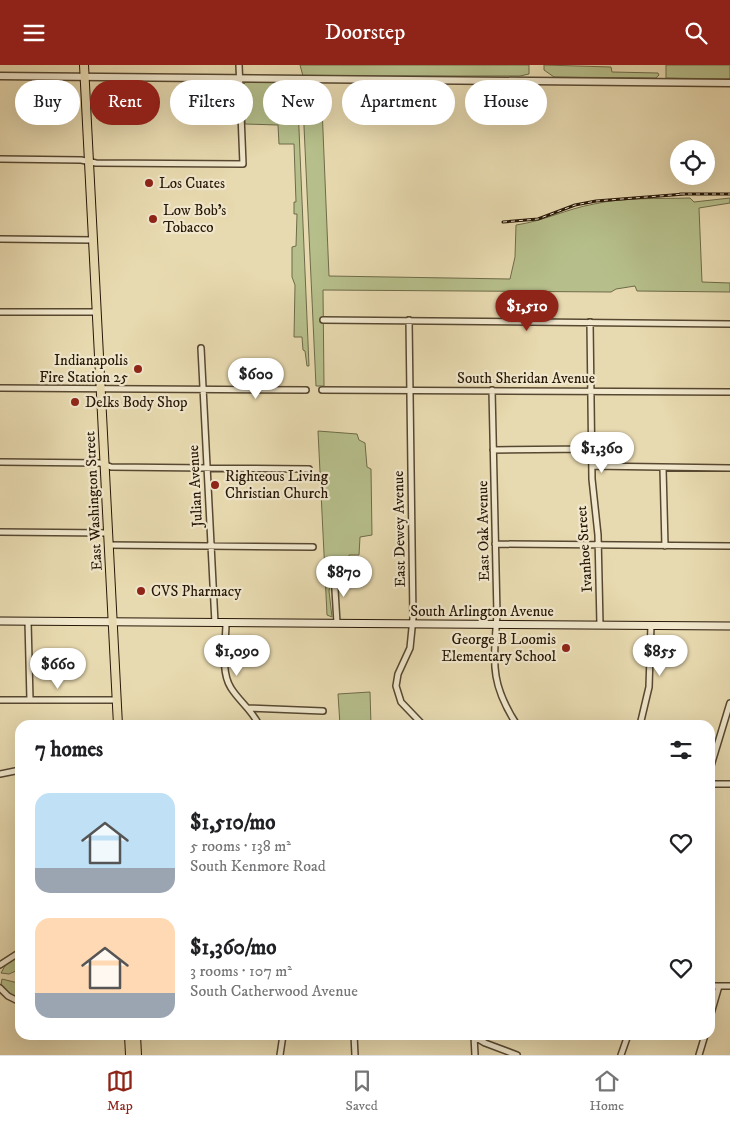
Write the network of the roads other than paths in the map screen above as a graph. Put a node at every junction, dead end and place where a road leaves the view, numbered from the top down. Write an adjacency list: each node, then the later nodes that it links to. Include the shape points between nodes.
1 (84, 65): 4 (main road, East Washington Street)
2 (239, 65): 5 (street)
3 (0, 76): 4 (street)
4 (85, 77): 5 (street); 8 (main road, East Washington Street)
5 (240, 78): 6 (street); 8 (street, via 243,164)
6 (730, 83)
7 (0, 159): 8 (street)
8 (89, 161): 10 (main road, East Washington Street)
9 (0, 239): 10 (street)
10 (93, 240): 12 (main road, East Washington Street)
11 (0, 312): 12 (street)
12 (97, 312): 19 (main road, East Washington Street)
13 (323, 320): 14 (street)
14 (409, 320): 15 (street); 24 (street, East Dewey Avenue)
15 (590, 323): 16 (street); 25 (street, Ivanhoe Street)
16 (730, 324)
17 (201, 348): 20 (street, Julian Avenue)
18 (0, 388): 19 (street)
19 (101, 389): 20 (street); 30 (main road, East Washington Street)
20 (203, 389): 21 (street); 33 (street, Julian Avenue)
21 (306, 390)
22 (322, 390): 24 (street, South Sheridan Avenue)
23 (492, 390): 24 (street, South Sheridan Avenue); 25 (street, South Sheridan Avenue); 28 (street, East Oak Avenue)
24 (409, 391): 52 (street, East Dewey Avenue)
25 (590, 391): 26 (street, South Sheridan Avenue); 27 (street, Ivanhoe Street)
26 (730, 392)
27 (591, 449): 28 (street); 31 (street, Ivanhoe Street)
28 (494, 450): 38 (street, East Oak Avenue)
29 (0, 462): 30 (street)
30 (105, 465): 33 (street); 37 (main road, East Washington Street)
31 (592, 466): 32 (street); 40 (street, Ivanhoe Street)
32 (663, 467): 34 (street); 42 (street)
33 (207, 468): 35 (street); 41 (street, Julian Avenue)
34 (730, 468)
35 (309, 469)
36 (0, 532): 37 (street)
37 (108, 533): 39 (main road, East Washington Street)
38 (495, 544): 40 (street); 53 (street, East Oak Avenue)
39 (109, 545): 41 (street); 48 (main road, East Washington Street)
40 (599, 545): 42 (street); 54 (street, Ivanhoe Street)
41 (211, 546): 44 (street); 49 (street, Julian Avenue)
42 (665, 546): 43 (street)
43 (730, 546)
44 (313, 547)
45 (334, 573): 51 (street)
46 (0, 621): 47 (main road, South Arlington Avenue)
47 (28, 621): 48 (main road, South Arlington Avenue); 58 (street)
48 (113, 622): 49 (main road, South Arlington Avenue); 59 (main road, East Washington Street)
49 (215, 623): 50 (main road, South Arlington Avenue)
50 (226, 623): 51 (main road, South Arlington Avenue); 61 (street, via 227,679)
51 (337, 623): 52 (main road, South Arlington Avenue)
52 (413, 624): 53 (main road, South Arlington Avenue); 65 (street, East Dewey Avenue, via 410,648 397,676 396,686 401,702)
53 (495, 624): 54 (main road, South Arlington Avenue); 66 (street, East Oak Avenue, via 496,683)
54 (600, 625): 55 (main road, South Arlington Avenue)
55 (651, 625): 56 (main road, South Arlington Avenue); 67 (street, via 650,687)
56 (730, 626)
57 (0, 700): 58 (street)
58 (30, 700): 59 (street)
59 (117, 700): 63 (main road, East Washington Street)
60 (730, 703): 68 (street)
61 (248, 708): 62 (street); 64 (street)
62 (324, 711)
63 (118, 720)
64 (256, 720)
65 (418, 720)
66 (514, 720)
67 (641, 720)
68 (715, 752)
69 (15, 771): 70 (street)
70 (0, 773)
71 (715, 784): 72 (street)
72 (730, 784)
73 (15, 955): 74 (street)
74 (0, 965)
75 (715, 986): 76 (street)
76 (719, 986): 77 (street); 80 (street)
77 (730, 986)
78 (0, 988): 79 (street)
79 (15, 1000)
80 (715, 1000)
81 (129, 1040): 89 (main road)
82 (136, 1040): 90 (main road)
83 (282, 1040): 91 (street)
84 (354, 1040): 92 (street)
85 (475, 1040): 93 (street)
86 (484, 1040): 94 (street)
87 (626, 1040): 95 (street)
88 (704, 1040): 96 (street)
89 (130, 1055)
90 (137, 1055)
91 (280, 1055)
92 (355, 1055)
93 (475, 1055)
94 (517, 1055)
95 (621, 1055)
96 (699, 1055)

